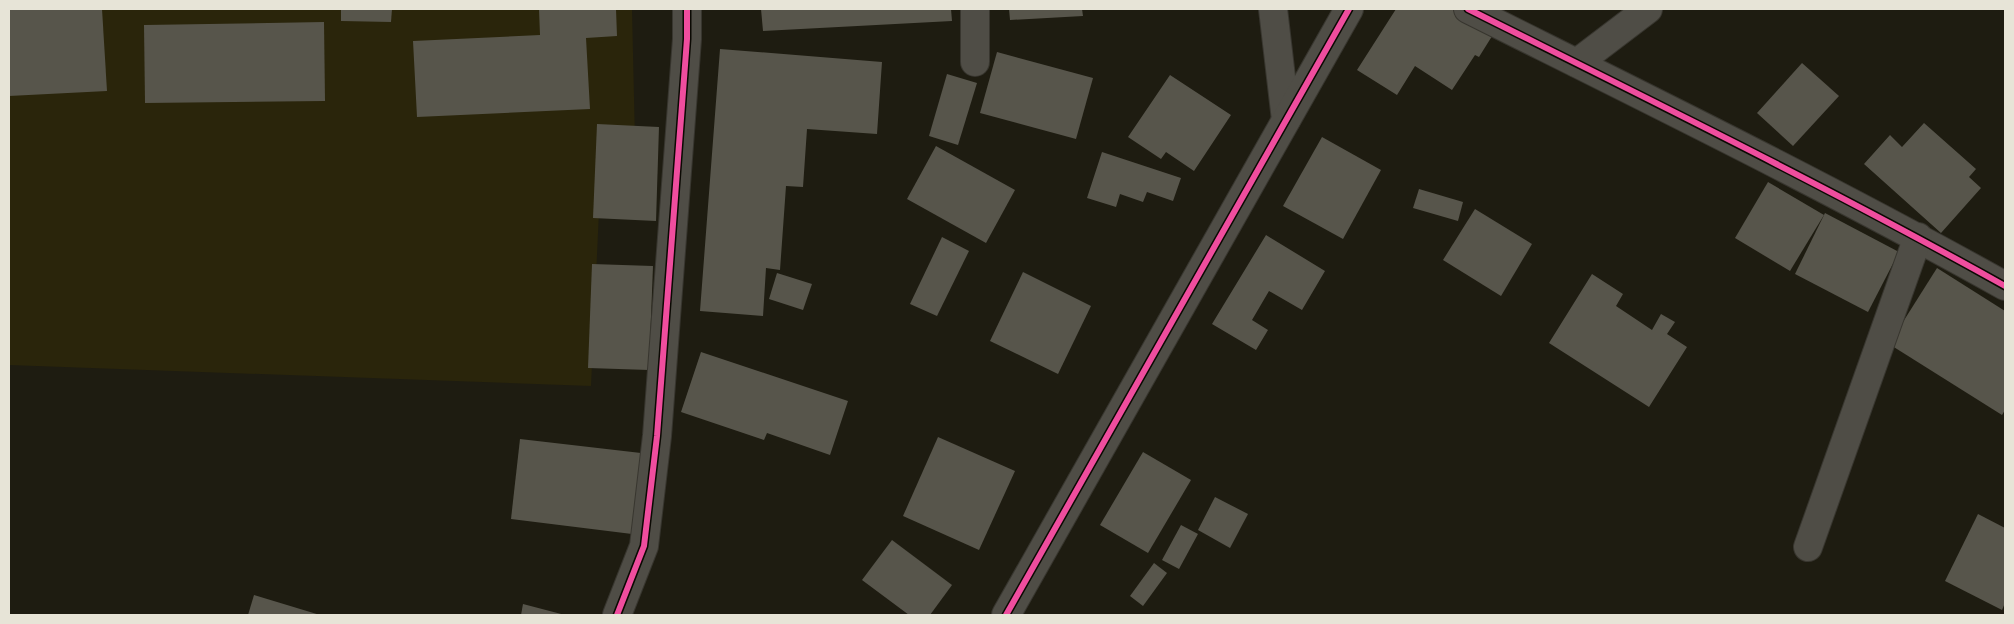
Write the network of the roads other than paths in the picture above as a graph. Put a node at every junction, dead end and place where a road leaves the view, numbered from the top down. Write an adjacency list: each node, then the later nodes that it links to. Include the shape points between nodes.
1 (687, 9): 13 (street, via 657,436 644,546)
2 (975, 9): 7 (street)
3 (1273, 9): 9 (street)
4 (1349, 9): 9 (street)
5 (1468, 9): 8 (street)
6 (1648, 9): 8 (street)
7 (975, 62)
8 (1577, 63): 10 (street)
9 (1286, 120): 14 (street)
10 (1918, 237): 11 (street); 12 (street)
11 (2005, 286)
12 (1808, 547)
13 (617, 615)
14 (1006, 615)

